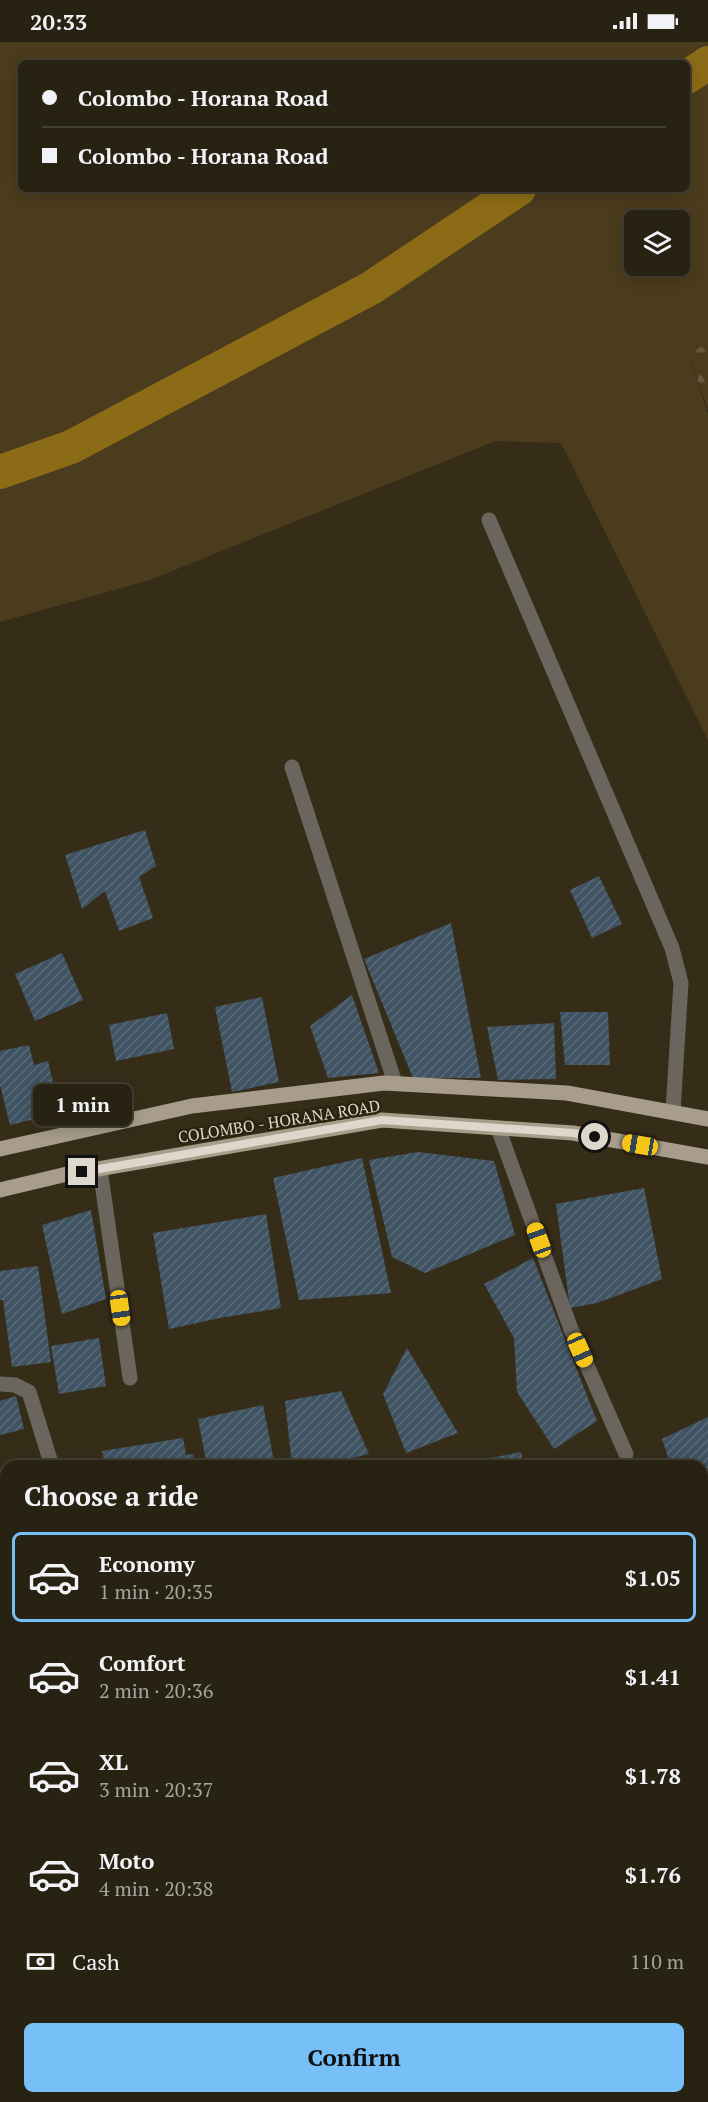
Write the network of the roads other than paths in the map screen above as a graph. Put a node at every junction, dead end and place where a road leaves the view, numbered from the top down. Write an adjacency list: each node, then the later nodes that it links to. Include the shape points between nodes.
1 (489, 520): 4 (street, via 672,948 681,983)
2 (292, 767): 3 (street)
3 (395, 1083): 4 (main road, COLOMBO - HORANA ROAD, via 567,1093); 7 (main road, COLOMBO - HORANA ROAD, via 192,1106)
4 (673, 1112): 5 (main road, COLOMBO - HORANA ROAD)
5 (708, 1119)
6 (498, 1128): 8 (main road, COLOMBO - HORANA ROAD, via 573,1133); 9 (main road, COLOMBO - HORANA ROAD, via 382,1120); 13 (street, via 572,1329)
7 (0, 1149)
8 (708, 1157)
9 (100, 1169): 10 (main road, COLOMBO - HORANA ROAD); 11 (street)
10 (0, 1190)
11 (130, 1378)
12 (0, 1384): 14 (street, via 15,1385 28,1392)
13 (626, 1454)
14 (50, 1460)

